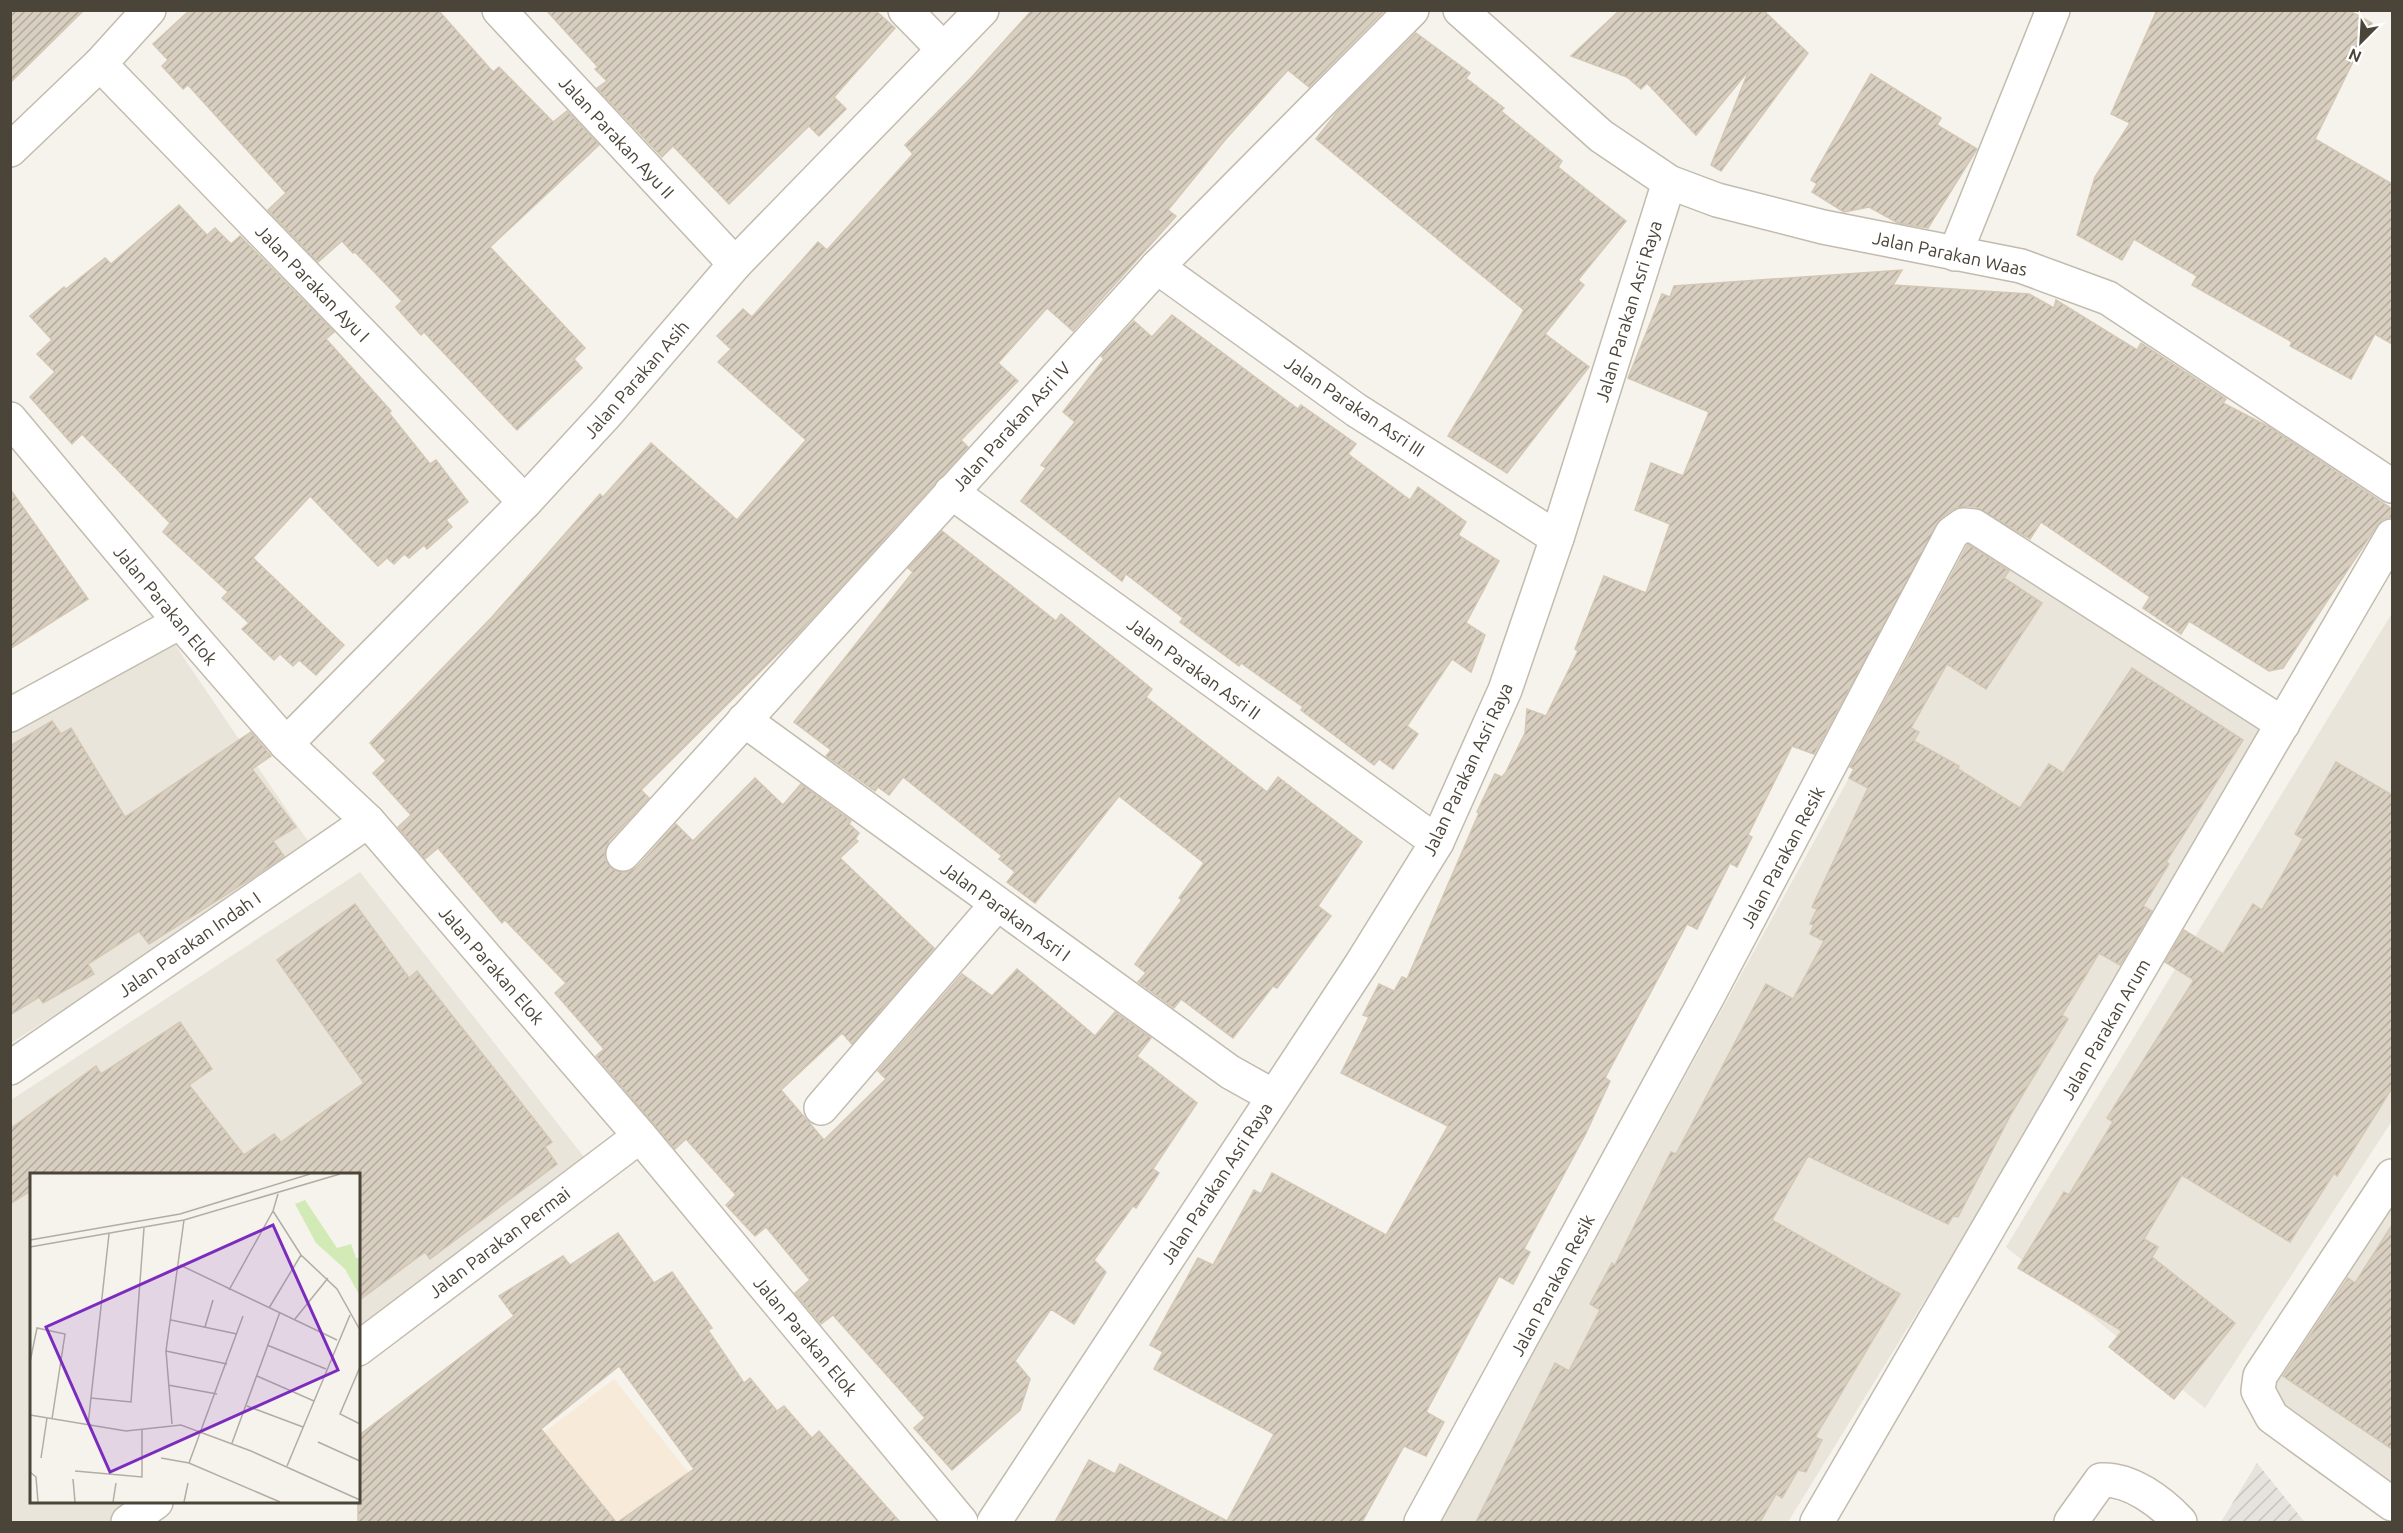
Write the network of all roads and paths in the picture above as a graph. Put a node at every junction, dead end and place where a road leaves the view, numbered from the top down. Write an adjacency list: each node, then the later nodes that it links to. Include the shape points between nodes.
1 (149, 10): 9 (street)
2 (499, 10): 13 (street, Jalan Parakan Ayu II)
3 (905, 10): 8 (street)
4 (982, 10): 8 (street, Jalan Parakan Asih)
5 (1412, 10): 14 (street, Jalan Parakan Asri IV)
6 (1460, 10): 11 (street, via 1601,136)
7 (2053, 10): 12 (street)
8 (943, 48): 13 (street, Jalan Parakan Asih)
9 (100, 64): 10 (street); 18 (street, Jalan Parakan Ayu I)
10 (10, 150)
11 (1669, 182): 12 (street, Jalan Parakan Waas, via 1717,200 1822,227); 20 (street, Jalan Parakan Asri Raya)
12 (1955, 254): 16 (street, Jalan Parakan Waas, via 2021,266 2126,307)
13 (735, 264): 18 (street, Jalan Parakan Asih)
14 (1157, 267): 17 (street, Jalan Parakan Asri IV); 20 (street, Jalan Parakan Asri III, via 1356,410)
15 (10, 419): 21 (street, Jalan Parakan Elok)
16 (2392, 486)
17 (951, 492): 23 (street, Jalan Parakan Asri IV); 27 (street, Jalan Parakan Asri II)
18 (525, 502): 25 (street, Jalan Parakan Asih)
19 (2392, 536): 24 (street, Jalan Parakan Arum)
20 (1557, 538): 27 (street, Jalan Parakan Asri Raya, via 1505,690)
21 (180, 622): 22 (street); 25 (street, Jalan Parakan Elok)
22 (10, 715)
23 (744, 720): 28 (street, Jalan Parakan Asri IV); 29 (street, Jalan Parakan Asri I)
24 (2283, 724): 41 (street, Jalan Parakan Resik, via 1974,526 1963,525 1952,533 1709,994); 42 (street, Jalan Parakan Arum)
25 (286, 744): 26 (street, Jalan Parakan Elok)
26 (368, 821): 30 (street, Jalan Parakan Indah I); 33 (street, Jalan Parakan Elok)
27 (1437, 842): 31 (street, Jalan Parakan Asri Raya, via 1362,963)
28 (623, 854)
29 (997, 904): 31 (street, Jalan Parakan Asri I, via 1230,1072); 32 (street)
30 (10, 1068)
31 (1272, 1096): 40 (street, Jalan Parakan Asri Raya)
32 (821, 1108)
33 (640, 1136): 35 (street, Jalan Parakan Permai); 39 (street, Jalan Parakan Elok)
34 (2392, 1176): 36 (street, via 2260,1376 2258,1391 2272,1417)
35 (360, 1347)
36 (2381, 1496)
37 (155, 1503): 38 (street)
38 (128, 1522)
39 (961, 1522)
40 (994, 1522)
41 (1421, 1522)
42 (1817, 1522)
43 (2072, 1522): 44 (street, via 2101,1480 2115,1479 2163,1504)
44 (2180, 1522)

